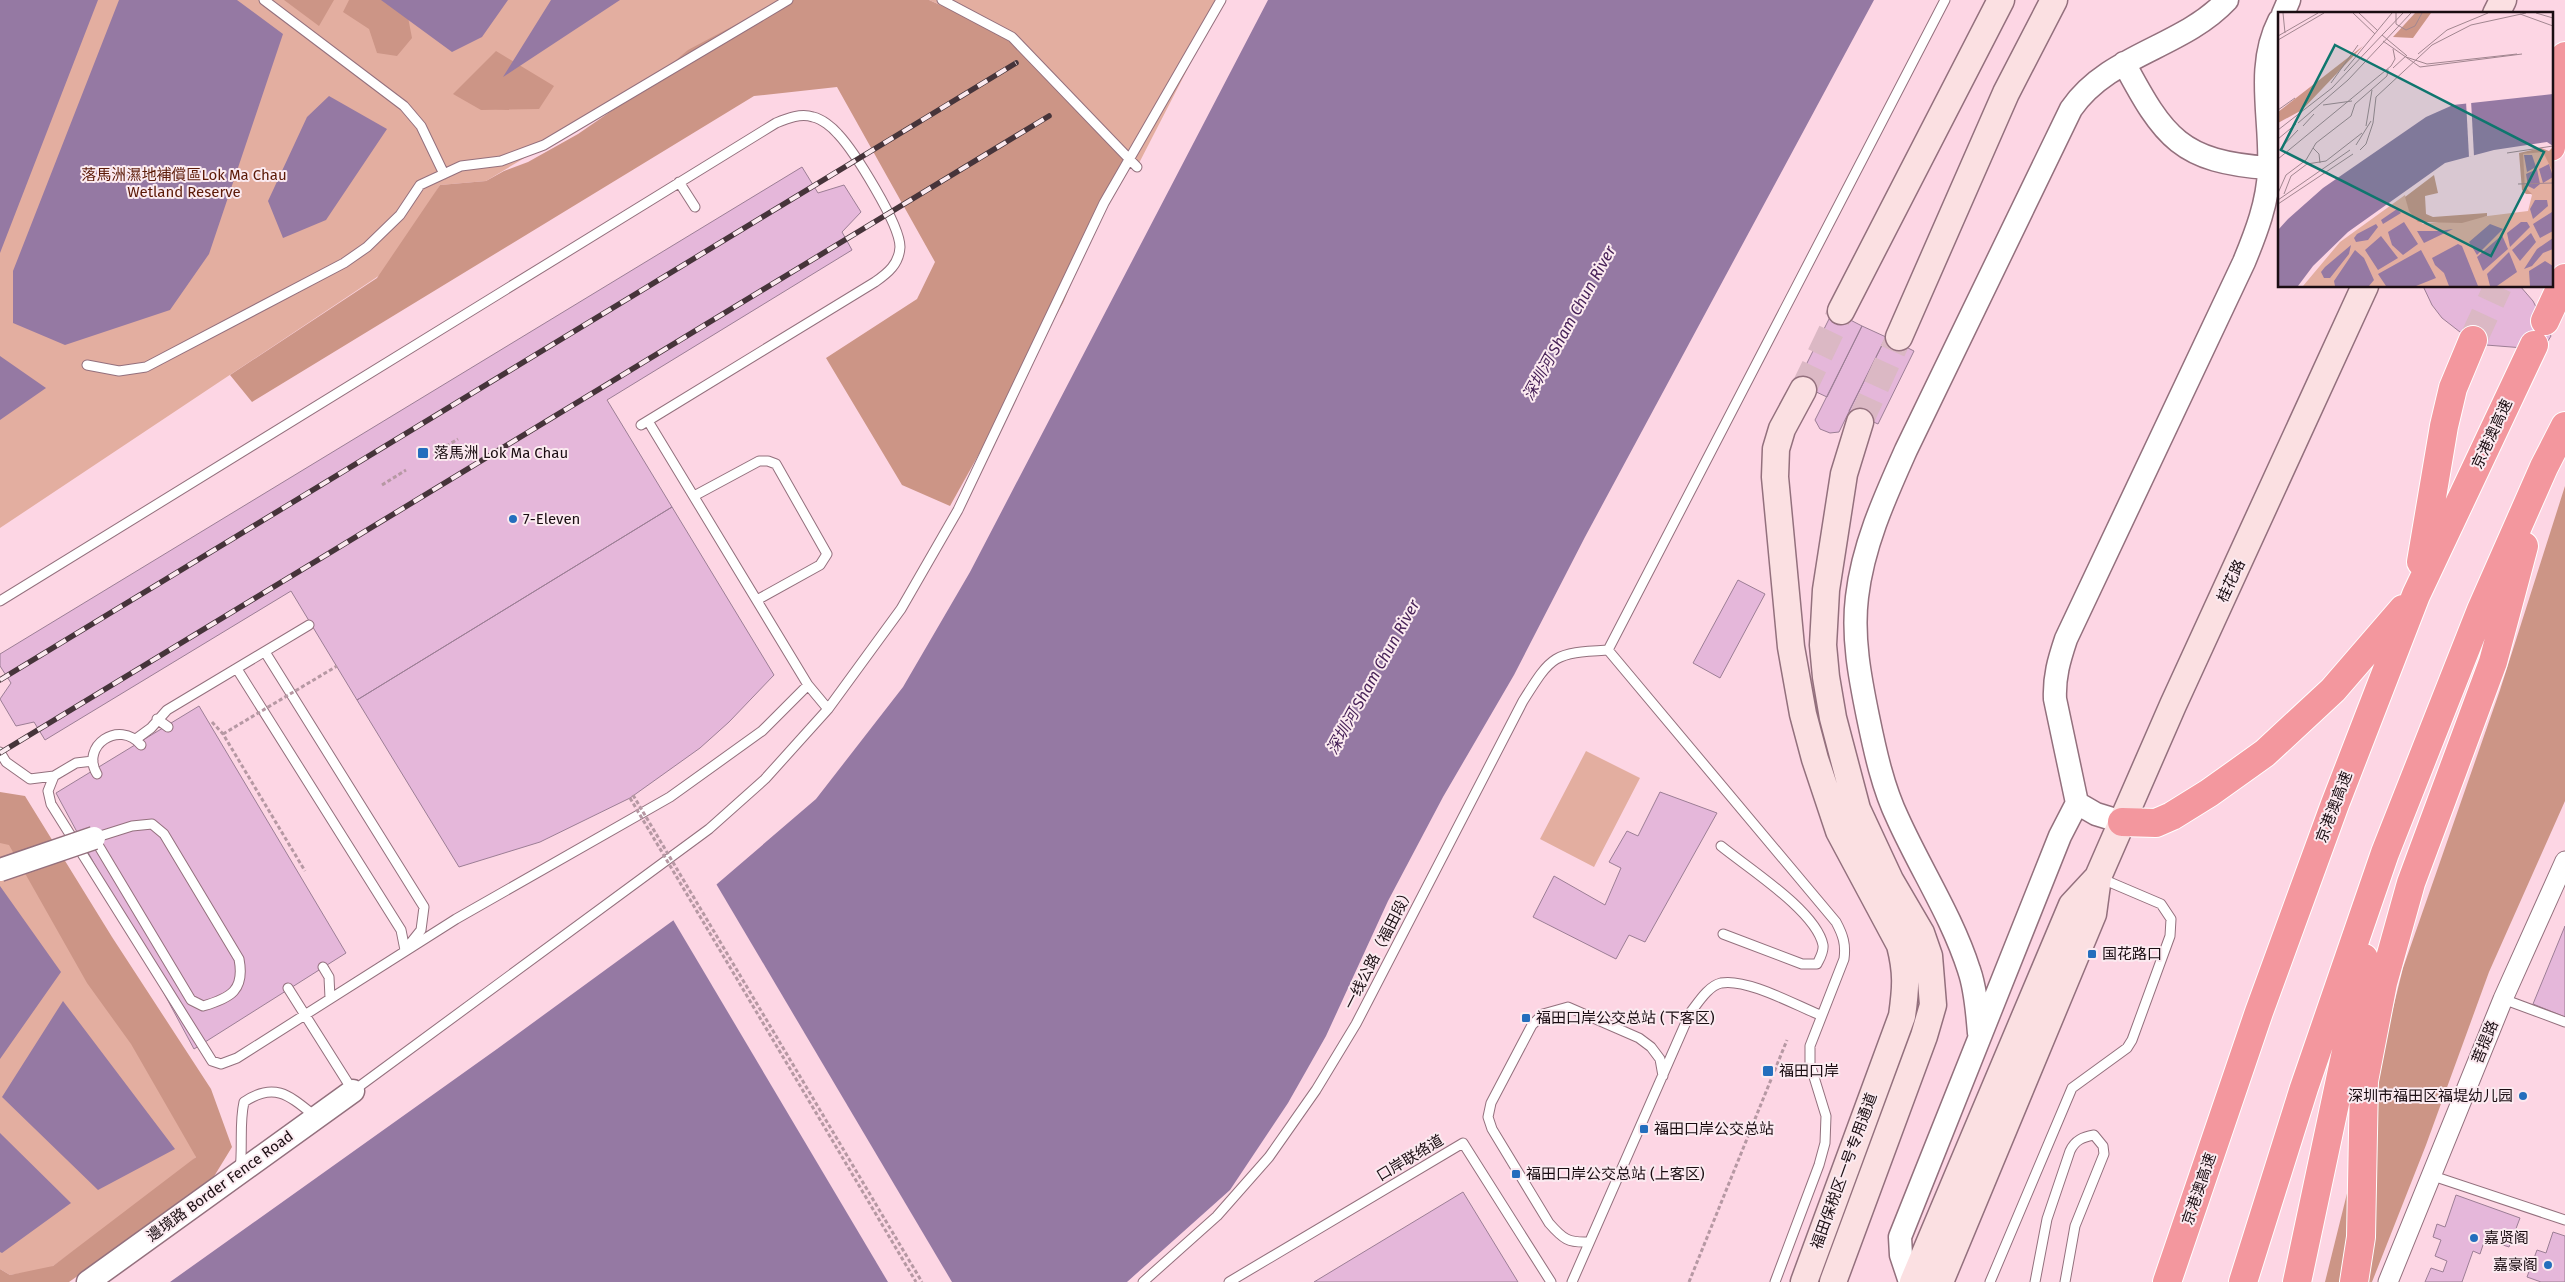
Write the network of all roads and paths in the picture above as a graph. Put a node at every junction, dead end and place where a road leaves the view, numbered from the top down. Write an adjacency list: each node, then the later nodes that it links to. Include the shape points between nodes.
1 (264, 0): 20 (lane, via 404,106 421,126)
2 (788, 0): 20 (lane, via 544,145 501,161 461,166)
3 (942, 0): 17 (lane, via 1012,37)
4 (1221, 0): 17 (lane)
5 (1945, 0): 42 (lane)
6 (2001, 0): 25 (main road)
7 (2054, 0): 26 (main road, via 2006,93)
8 (2227, 0): 15 (street, via 2180,35)
9 (2289, 0): 11 (street)
10 (2503, 0): 12 (main road)
11 (2283, 12)
12 (2497, 12)
13 (2278, 25): 19 (street, via 2266,70)
14 (2565, 56): 16 (highway)
15 (2124, 63): 19 (street, via 2148,108 2178,142 2209,159 2233,166); 74 (street, via 2084,91 2061,130 1882,503 1857,597 1858,660 1874,746 1897,818 1952,925 1969,971 1976,1000)
16 (2552, 140)
17 (1129, 160): 18 (lane); 47 (lane, via 1104,203 958,510 901,609)
18 (1137, 167)
19 (2269, 168): 56 (street, via 2262,211 2244,262 2066,639 2057,666 2055,699)
20 (444, 174): 28 (lane, via 420,185 400,215 367,247 319,278 146,367 119,371)
21 (679, 182): 22 (lane); 37 (lane, via 776,123 791,117 814,117 827,123 846,144 898,233 898,256 894,266 874,282 644,423); 40 (lane)
22 (695, 207)
23 (2565, 278): 38 (highway, 京港澳高速)
24 (2365, 288): 57 (main road, 桂花路)
25 (1841, 311)
26 (1899, 337)
27 (2473, 340): 38 (highway, via 2453,388 2444,426)
28 (86, 365)
29 (1803, 390): 92 (main road, 福田保税区一号专用通道, via 1782,429 1776,449 1777,512 1791,646 1803,714 1826,794 1850,855 1900,945 1907,984 1902,1016)
30 (1860, 422): 93 (main road, 福田保税区一号专用通道, via 1839,502 1826,590 1823,645 1833,718 1857,809 1890,880 1922,933 1929,956 1933,1005)
31 (2565, 426): 34 (highway)
32 (458, 439): 33 (path)
33 (435, 453)
34 (2544, 467): 60 (highway, via 2482,610); 102 (highway, via 2493,662 2417,865 2383,983 2364,1081 2361,1237)
35 (406, 470): 36 (path)
36 (382, 485)
37 (694, 496): 39 (lane); 39 (lane, via 759,461 776,464 827,554 820,565)
38 (2416, 595): 57 (highway, via 2333,690 2265,753 2172,816 2156,823); 99 (highway, 京港澳高速, via 2262,1003)
39 (757, 600): 46 (lane)
40 (0, 601)
41 (309, 625): 43 (lane)
42 (1608, 650): 72 (lane, via 1836,922 1846,947 1844,959); 86 (lane, 一线公路（福田段）, via 1560,655 1544,668 1522,701 1356,1024 1316,1090 1269,1157 1217,1216)
43 (265, 652): 45 (lane); 66 (lane, via 424,907 421,930)
44 (336, 666): 51 (path, bridge)
45 (237, 670): 48 (lane); 66 (lane, via 401,930)
46 (808, 685): 47 (lane); 66 (lane, via 762,731 670,797)
47 (828, 708): 77 (lane, via 765,779 709,829)
48 (157, 719): 50 (lane); 53 (lane, via 139,742 129,735 112,735 98,745)
49 (212, 722): 51 (path)
50 (168, 727)
51 (223, 734): 63 (path)
52 (0, 752): 55 (lane, via 6,762 30,779)
53 (93, 761): 54 (lane); 55 (lane, via 76,764)
54 (97, 774)
55 (54, 776): 71 (lane, via 48,791 52,804 212,1061 221,1064 237,1058)
56 (2077, 803): 57 (street, via 2096,814); 74 (street, via 2060,836)
57 (2122, 822): 64 (main road, 桂花路)
58 (94, 838): 58 (lane, via 132,826 152,824 164,834 239,959 242,975 234,992 221,1001 203,1006 191,1000); 62 (street, bridge)
59 (1721, 846): 65 (lane, via 1800,909 1814,927 1823,952 1817,964 1802,964)
60 (2385, 853): 100 (highway, via 2304,1088); 101 (highway, via 2346,1056)
61 (2565, 861): 70 (street, 菩提路)
62 (0, 870)
63 (305, 871)
64 (2098, 877): 94 (main road, via 2072,905); 95 (main road, via 2093,914); 96 (lane, via 2161,904 2171,919 2170,936 2127,1048 2072,1088)
65 (1723, 934)
66 (405, 950): 69 (lane)
67 (323, 967): 69 (lane, via 329,977)
68 (288, 988): 71 (lane)
69 (330, 998): 71 (lane)
70 (2503, 998): 73 (lane); 80 (street, 菩提路)
71 (305, 1015): 77 (lane)
72 (1820, 1015): 76 (lane, via 1740,982 1719,984 1704,995 1690,1013); 91 (lane, via 1810,1046 1810,1064 1826,1116 1825,1143)
73 (2565, 1022)
74 (1979, 1037): 94 (street, via 1900,1237 1901,1255)
75 (1787, 1040): 90 (path)
76 (1663, 1076): 82 (lane); 82 (lane, via 1660,1059 1639,1038 1568,1007 1543,1014 1532,1025 1491,1103 1488,1116 1492,1129 1548,1223 1573,1242)
77 (353, 1092): 78 (street, 邊境路 Border Fence Road)
78 (316, 1117): 79 (street, 邊境路 Border Fence Road); 79 (lane, via 293,1098 271,1090 257,1093 244,1102 240,1117)
79 (240, 1172): 83 (street, 邊境路 Border Fence Road)
80 (2430, 1175): 81 (lane); 103 (street, 菩提路)
81 (2565, 1220)
82 (1589, 1242): 89 (lane)
83 (88, 1282)
84 (916, 1282): 85 (path, bridge, via 631,797)
85 (922, 1282)
86 (1143, 1282)
87 (1229, 1282): 88 (lane, 口岸联络道, via 1463,1143)
88 (1551, 1282)
89 (1572, 1282)
90 (1689, 1282)
91 (1775, 1282)
92 (1804, 1282)
93 (1834, 1282)
94 (1912, 1282)
95 (1940, 1282)
96 (1990, 1282)
97 (2035, 1282): 98 (lane, via 2048,1219 2070,1151 2082,1137 2094,1135 2100,1140 2104,1154 2075,1226)
98 (2065, 1282)
99 (2168, 1282)
100 (2243, 1282)
101 (2297, 1282)
102 (2354, 1282)
103 (2388, 1282)

